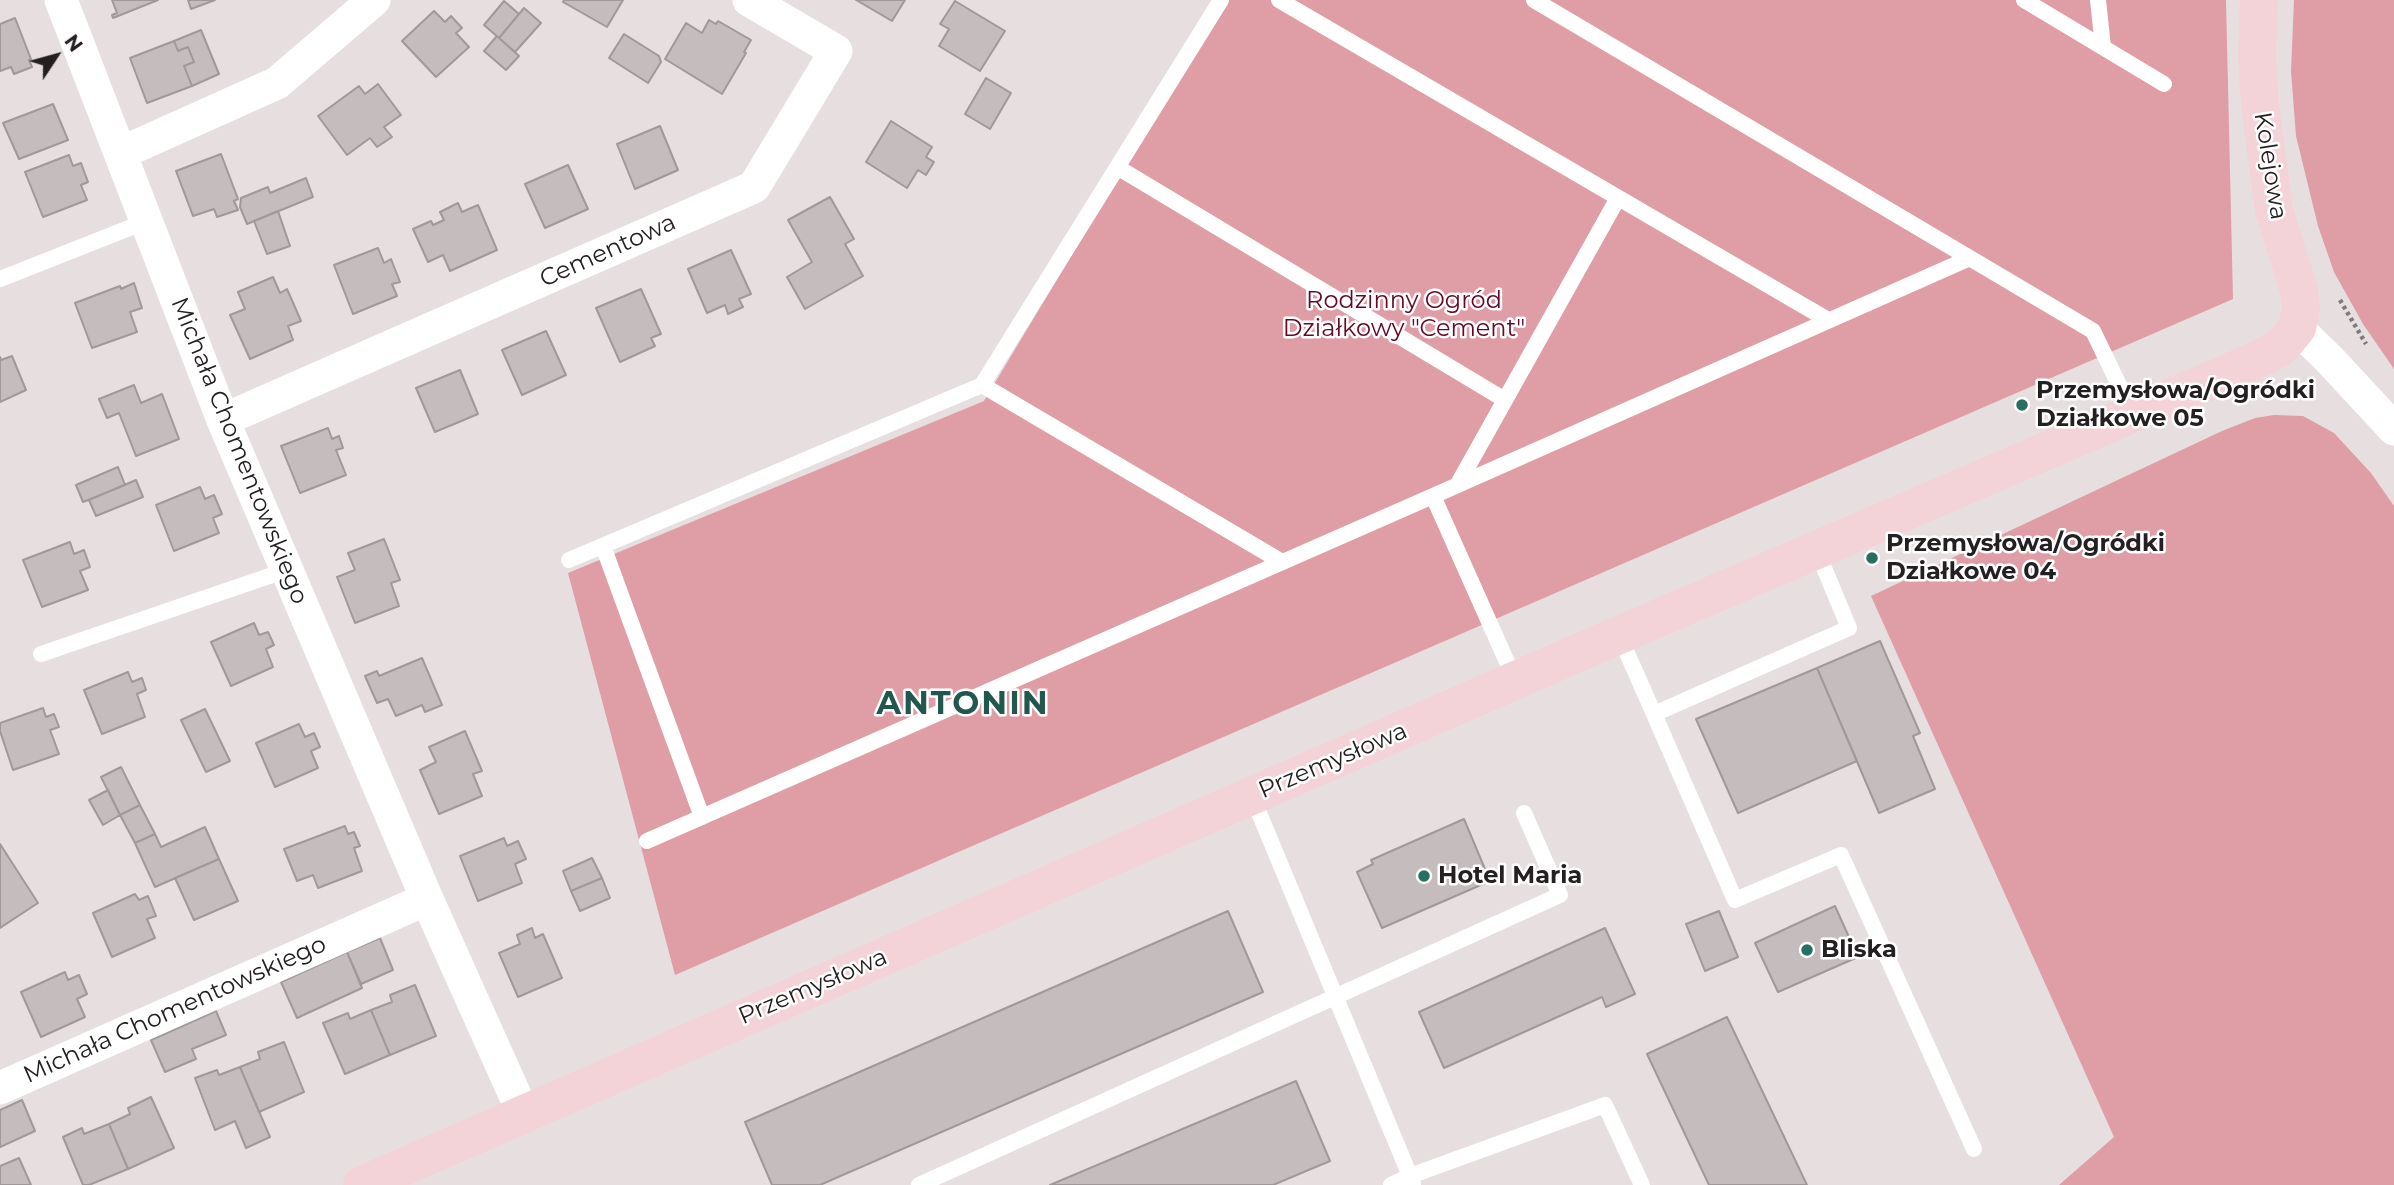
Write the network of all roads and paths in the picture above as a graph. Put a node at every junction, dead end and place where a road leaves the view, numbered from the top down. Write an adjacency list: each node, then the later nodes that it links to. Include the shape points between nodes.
1 (61, 0): 12 (street, Michała Chomentowskiego)
2 (374, 0): 12 (street, via 277,83)
3 (749, 0): 25 (street, Cementowa, via 836,51 754,187)
4 (1221, 0): 13 (lane)
5 (1279, 0): 14 (lane)
6 (1534, 0): 16 (lane)
7 (2024, 0): 10 (lane)
8 (2098, 0): 10 (lane)
9 (2259, 0): 20 (main road, Kolejowa, via 2260,106 2274,210 2299,290)
10 (2103, 47): 11 (lane)
11 (2164, 84)
12 (121, 153): 15 (street, Michała Chomentowskiego)
13 (1117, 167): 22 (lane); 23 (lane)
14 (1618, 198): 19 (lane); 23 (lane)
15 (147, 221): 17 (lane); 25 (street, Michała Chomentowskiego)
16 (1970, 258): 19 (lane); 24 (lane, via 2093,331)
17 (0, 279)
18 (2337, 293): 21 (path)
19 (1828, 320): 27 (lane)
20 (2297, 328): 24 (main road, Przemysłowa, via 2281,346 2255,361); 26 (street)
21 (2373, 354)
22 (982, 385): 29 (lane); 32 (lane)
23 (1505, 400): 27 (lane)
24 (2133, 414): 30 (main road, Przemysłowa)
25 (223, 420): 33 (street, Michała Chomentowskiego)
26 (2393, 425)
27 (1458, 484): 28 (lane)
28 (1433, 496): 32 (lane); 36 (lane)
29 (603, 546): 31 (lane); 40 (lane)
30 (1816, 551): 34 (main road, Przemysłowa); 37 (lane, via 1849,628)
31 (569, 560)
32 (1282, 562): 40 (lane)
33 (287, 570): 35 (lane); 42 (street, Michała Chomentowskiego)
34 (1619, 635): 36 (main road, Przemysłowa); 37 (lane)
35 (41, 654)
36 (1516, 682): 38 (main road, Przemysłowa)
37 (1654, 714): 46 (lane, via 1735,900 1841,855)
38 (1252, 796): 43 (lane); 45 (main road, Przemysłowa)
39 (1524, 813): 43 (lane, via 1560,895)
40 (702, 817): 41 (lane)
41 (647, 841)
42 (427, 899): 44 (street, Michała Chomentowskiego); 45 (street, Michała Chomentowskiego)
43 (1335, 997): 48 (lane); 50 (lane)
44 (0, 1088)
45 (523, 1113): 47 (main road, Przemysłowa)
46 (1974, 1149)
47 (409, 1176): 49 (main road, Przemysłowa)
48 (1412, 1180): 51 (lane); 52 (lane, via 1605,1105)
49 (362, 1185)
50 (919, 1185)
51 (1391, 1185)
52 (1642, 1185)

